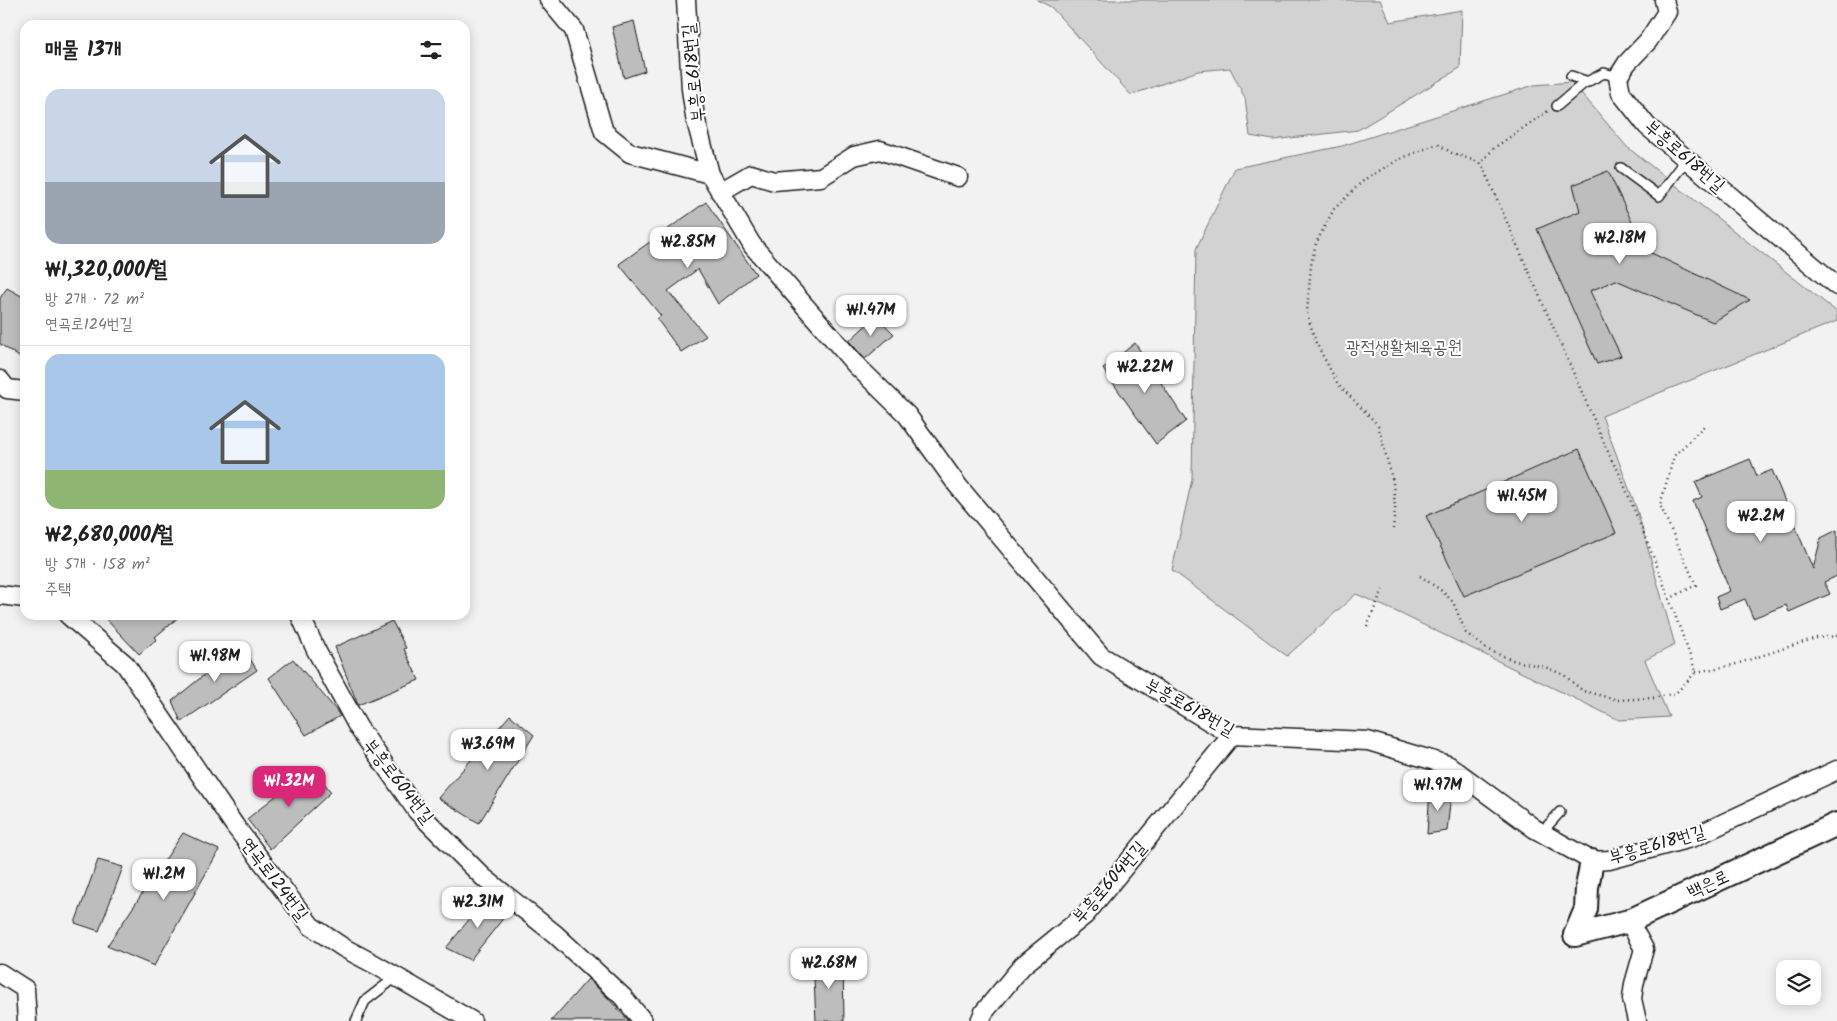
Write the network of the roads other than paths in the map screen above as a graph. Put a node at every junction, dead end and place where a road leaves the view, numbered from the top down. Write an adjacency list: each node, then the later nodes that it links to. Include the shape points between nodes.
1 (549, 0): 10 (street, via 574,30 604,132 630,153)
2 (686, 0): 10 (street, 부흥로618번길, via 691,89)
3 (1664, 0): 5 (street, via 1667,12)
4 (1571, 76): 6 (lane)
5 (1618, 77): 6 (lane, via 1604,73); 8 (street, 부흥로618번길, via 1621,93 1647,126)
6 (1588, 82): 7 (lane)
7 (1557, 106)
8 (1687, 159): 9 (lane, via 1659,196); 13 (street, 부흥로618번길)
9 (1621, 168)
10 (710, 174): 12 (street, 부흥로618번길)
11 (958, 177): 12 (street, via 880,150 854,156 820,177 774,181 751,174)
12 (720, 192): 20 (street, 부흥로618번길, via 752,245 856,365 907,415 958,486 1102,656)
13 (1837, 286)
14 (0, 380): 15 (street, via 8,389)
15 (20, 390)
16 (0, 595): 17 (street)
17 (20, 597)
18 (74, 620): 30 (street, 연곡로124번길, via 125,664 235,826 310,926)
19 (302, 620): 34 (street, 부흥로604번길, via 358,728 417,810 483,877 569,946 623,997)
20 (1232, 735): 25 (street, 부흥로618번길, via 1368,741 1434,754); 35 (street, 부흥로604번길, via 1085,915 1023,965)
21 (1837, 770): 27 (street, 부흥로618번길, via 1694,837 1609,860)
22 (1560, 812): 25 (lane)
23 (1837, 814): 26 (street)
24 (1837, 824): 26 (street, 백은로)
25 (1542, 832): 27 (street, 부흥로618번길)
26 (1787, 847): 28 (street, 백은로)
27 (1592, 861): 28 (street, 백은로, via 1586,909 1575,935)
28 (1629, 921): 36 (street, via 1644,949 1632,999)
29 (0, 974): 31 (street, via 26,989)
30 (396, 977): 32 (lane, via 365,1000); 33 (street, 연곡로124번길)
31 (27, 1021)
32 (356, 1021)
33 (472, 1021)
34 (643, 1021)
35 (980, 1021)
36 (1637, 1021)

